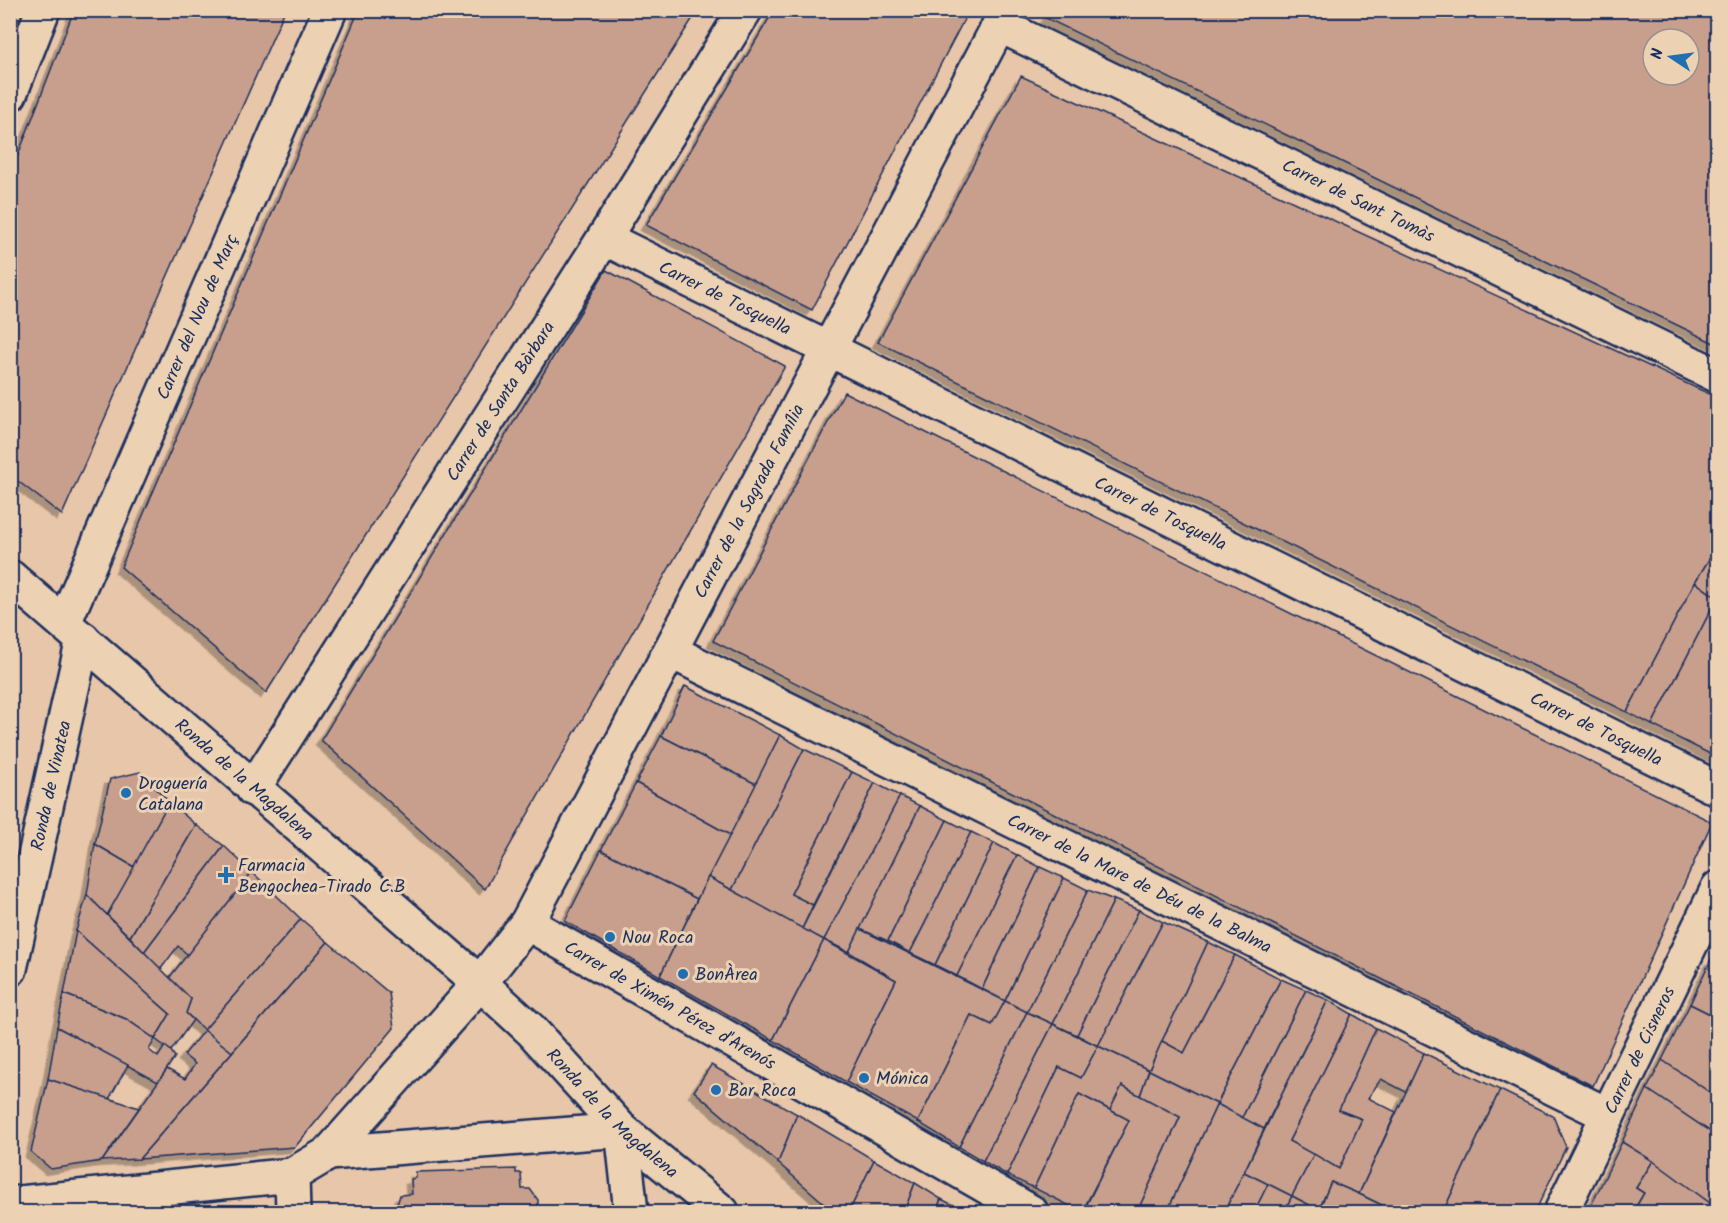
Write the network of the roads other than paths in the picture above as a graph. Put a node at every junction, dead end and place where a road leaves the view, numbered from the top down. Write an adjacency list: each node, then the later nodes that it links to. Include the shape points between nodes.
1 (43, 10): 5 (street)
2 (330, 10): 10 (street, Carrer del Nou de Març)
3 (745, 10): 6 (street, Carrer de Santa Bàrbara)
4 (1003, 18): 7 (street, Carrer de la Sagrada Família); 8 (street, Carrer de Sant Tomàs)
5 (10, 94)
6 (604, 238): 7 (street, Carrer de Tosquella); 12 (street, Carrer de Santa Bàrbara)
7 (828, 350): 11 (street, Carrer de la Sagrada Família); 13 (street, Carrer de Tosquella)
8 (1718, 376)
9 (10, 577): 10 (street, Ronda de la Magdalena)
10 (74, 631): 12 (street, Ronda de la Magdalena); 16 (street, Ronda de Vinatea)
11 (670, 651): 15 (street, Carrer de la Sagrada Família); 18 (street, Carrer de la Mare de Déu de la Balma)
12 (254, 789): 17 (street, Ronda de la Magdalena)
13 (1718, 789)
14 (1718, 888): 18 (street, Carrer de Cisneros)
15 (528, 922): 17 (street, Carrer de la Sagrada Família); 26 (street, Carrer de Ximén Pérez d'Arenós)
16 (10, 969)
17 (480, 983): 19 (street, Ronda de la Magdalena, via 531,1030); 20 (street)
18 (1608, 1115): 27 (street, Carrer de Cisneros)
19 (622, 1130): 20 (street); 24 (street); 25 (street, Ronda de la Magdalena)
20 (329, 1154): 21 (street)
21 (292, 1175): 22 (street); 23 (street)
22 (10, 1204)
23 (293, 1212)
24 (631, 1212)
25 (722, 1212)
26 (1031, 1212)
27 (1561, 1212)

